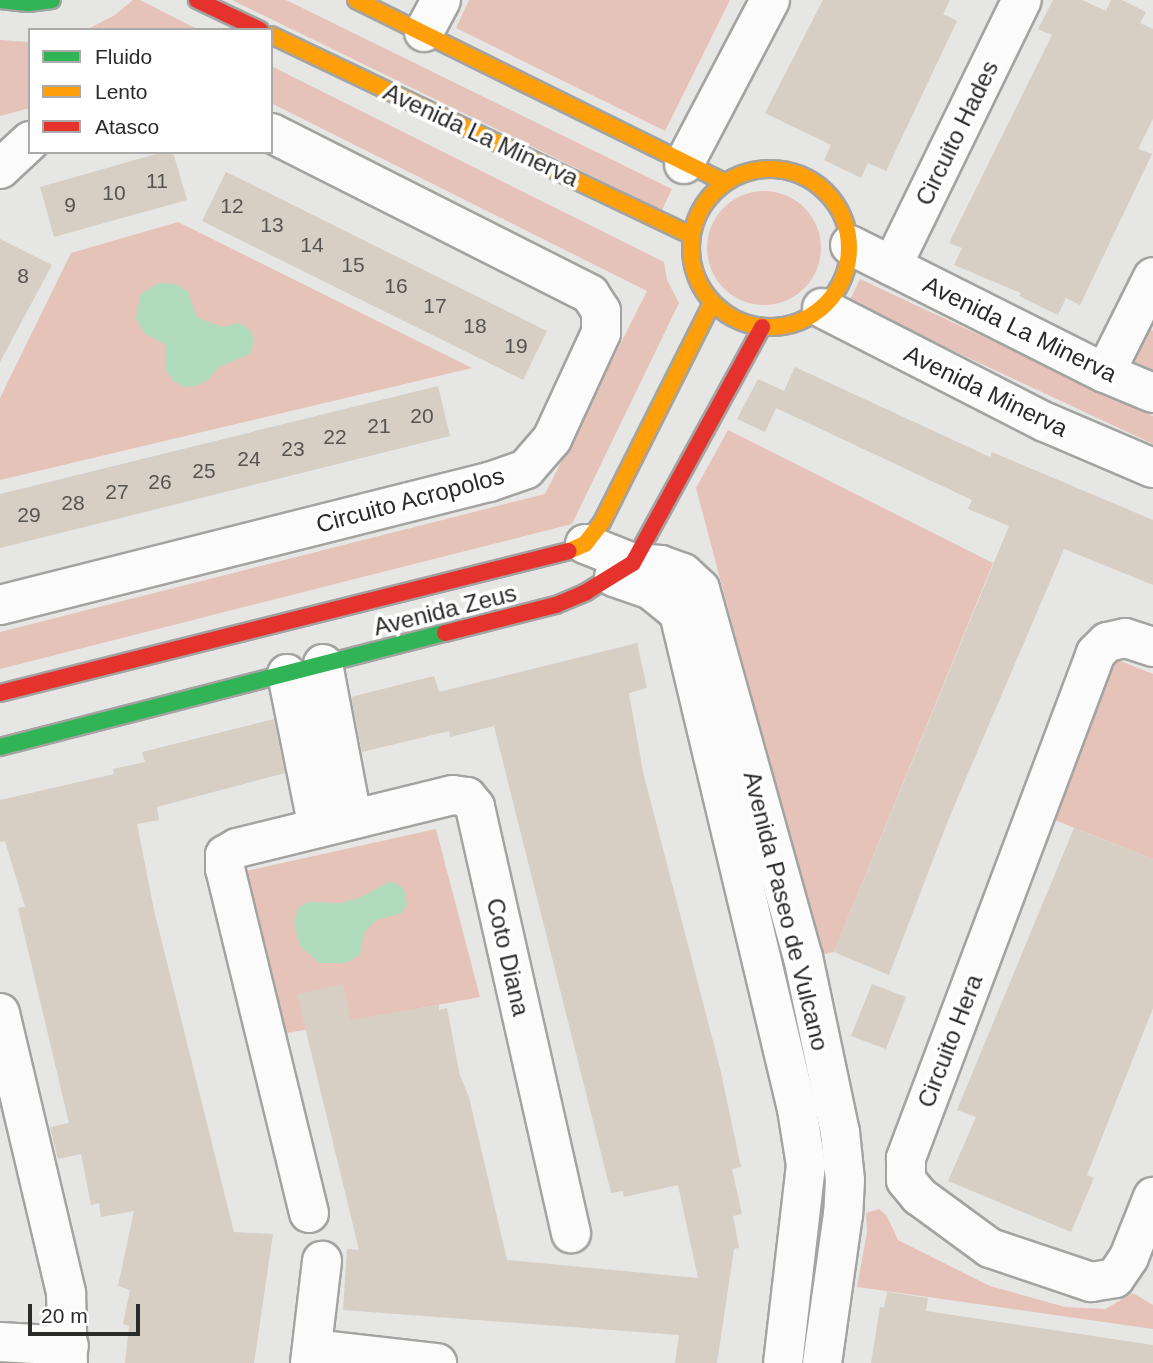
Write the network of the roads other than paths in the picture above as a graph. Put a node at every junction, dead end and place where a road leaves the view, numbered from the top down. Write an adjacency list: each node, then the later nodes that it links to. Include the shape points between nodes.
1 (0, 0): 2 (street)
2 (52, 0)
3 (197, 0): 8 (street)
4 (770, 0): 12 (street)
5 (1023, 0): 17 (street, Circuito Hades)
6 (371, 3): 7 (street)
7 (432, 16): 12 (street)
8 (256, 28)
9 (273, 36): 15 (street, Avenida La Minerva)
10 (273, 134): 27 (street, Circuito Acropolos, via 590,294 601,311 601,333 552,439 526,469 489,482)
11 (28, 143): 13 (street)
12 (684, 164): 14 (street)
13 (0, 169)
14 (724, 182): 15 (street, via 708,197); 16 (street, via 750,170 779,168 806,176 829,193 845,217)
15 (690, 235): 19 (street, via 698,283)
16 (850, 245): 17 (street, Avenida La Minerva); 20 (street, via 838,291)
17 (892, 266): 22 (street, Avenida La Minerva)
18 (1153, 277): 22 (street)
19 (712, 303): 21 (street, via 727,315); 25 (street, via 602,522)
20 (822, 309): 21 (street, via 794,324); 24 (street, Avenida Minerva, via 1045,422)
21 (762, 327): 26 (street)
22 (1105, 373): 23 (street, Avenida La Minerva)
23 (1153, 393)
24 (1153, 468)
25 (585, 544): 26 (street, Avenida Paseo de Vulcano); 30 (street, Avenida Zeus, via 387,602)
26 (623, 570): 29 (street, Avenida Zeus, via 556,605 397,640); 33 (street, Avenida Paseo de Vulcano, via 662,565 683,573 700,589); 34 (street, Avenida Paseo de Vulcano, via 679,613)
27 (0, 605)
28 (1153, 647): 37 (street, Circuito Hera, via 1125,638 1107,642 1097,653 906,1158 906,1180 919,1196 990,1248 1091,1282 1115,1278 1129,1257)
29 (305, 669): 31 (street, Avenida Zeus); 32 (street)
30 (0, 693)
31 (0, 747)
32 (335, 823): 38 (street, Coto Diana, via 225,855); 39 (street, Coto Diana, via 453,796 467,797 475,807)
33 (803, 957): 34 (street); 46 (street, Avenida Paseo de Vulcano, via 845,1180)
34 (764, 967): 45 (street, Avenida Paseo de Vulcano, via 806,1165)
35 (0, 1013): 36 (street)
36 (12, 1103): 42 (street, via 65,1293)
37 (1153, 1197)
38 (309, 1213)
39 (571, 1233)
40 (321, 1261): 43 (street)
41 (0, 1342): 42 (street)
42 (69, 1354)
43 (311, 1356): 44 (street)
44 (437, 1363)
45 (783, 1363)
46 (822, 1363)

